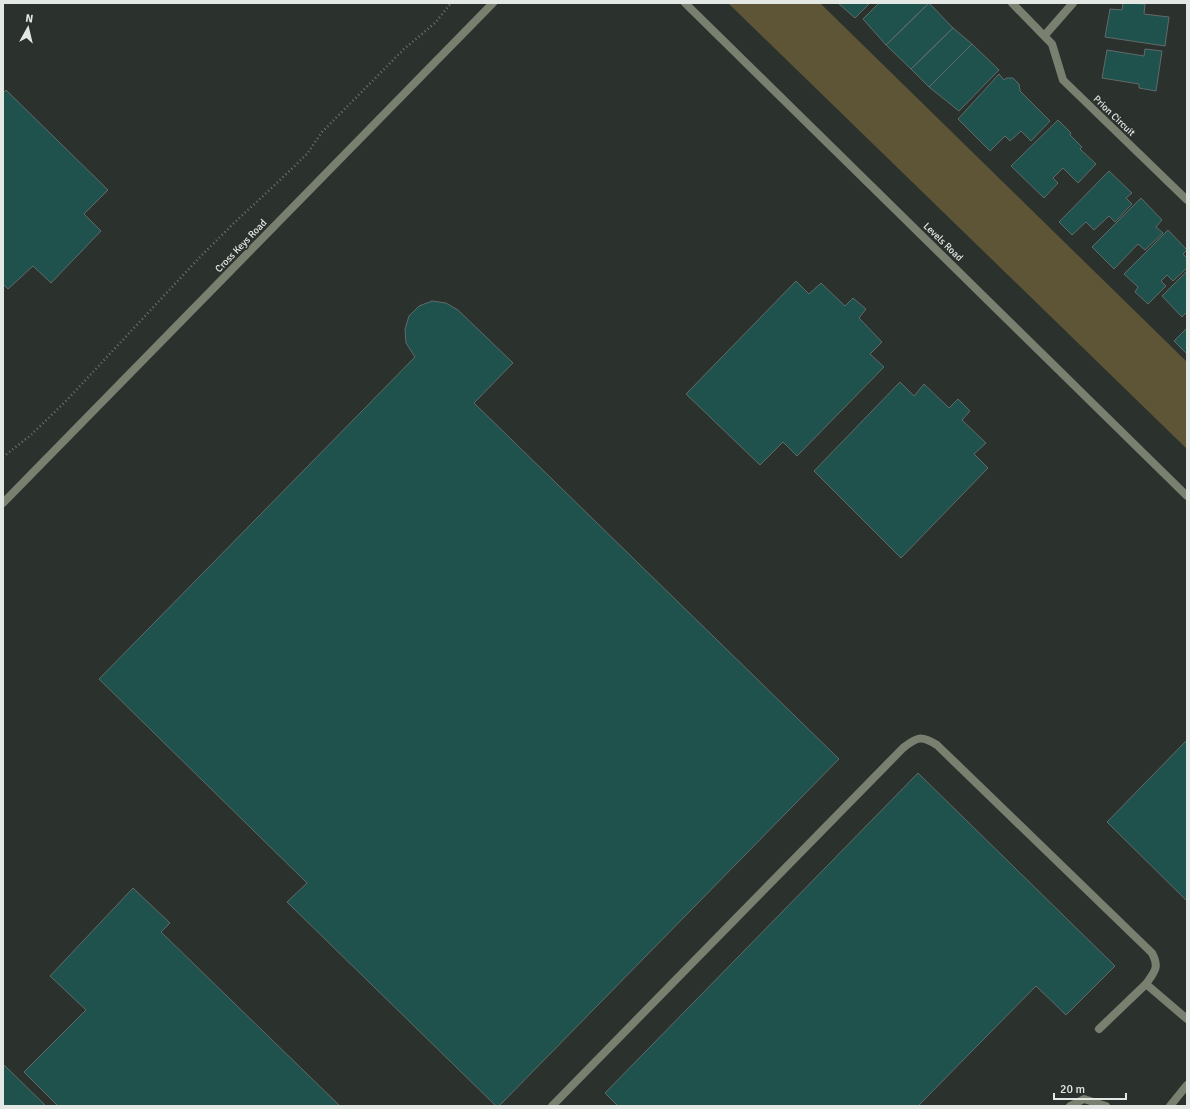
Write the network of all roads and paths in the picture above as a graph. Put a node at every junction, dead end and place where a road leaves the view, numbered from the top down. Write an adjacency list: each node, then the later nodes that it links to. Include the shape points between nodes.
1 (451, 3): 8 (path, via 436,23 404,49 322,132 307,154 200,257 66,401 31,435)
2 (493, 3): 10 (street, Cross Keys Road)
3 (685, 3): 9 (street, Levels Road)
4 (1012, 3): 6 (street, Prion Circuit)
5 (1073, 3): 6 (street)
6 (1045, 35): 7 (street, Prion Circuit, via 1052,44 1063,80)
7 (1187, 200)
8 (3, 457)
9 (1187, 496)
10 (3, 503)
11 (1146, 984): 12 (street); 13 (street); 15 (street, via 1156,969 1156,961 1152,954 937,745 928,739 919,738 902,748)
12 (1187, 1019)
13 (1099, 1029)
14 (1187, 1086): 18 (street)
15 (554, 1105)
16 (1070, 1106): 17 (street, via 1084,1099)
17 (1106, 1106)
18 (1170, 1106)

